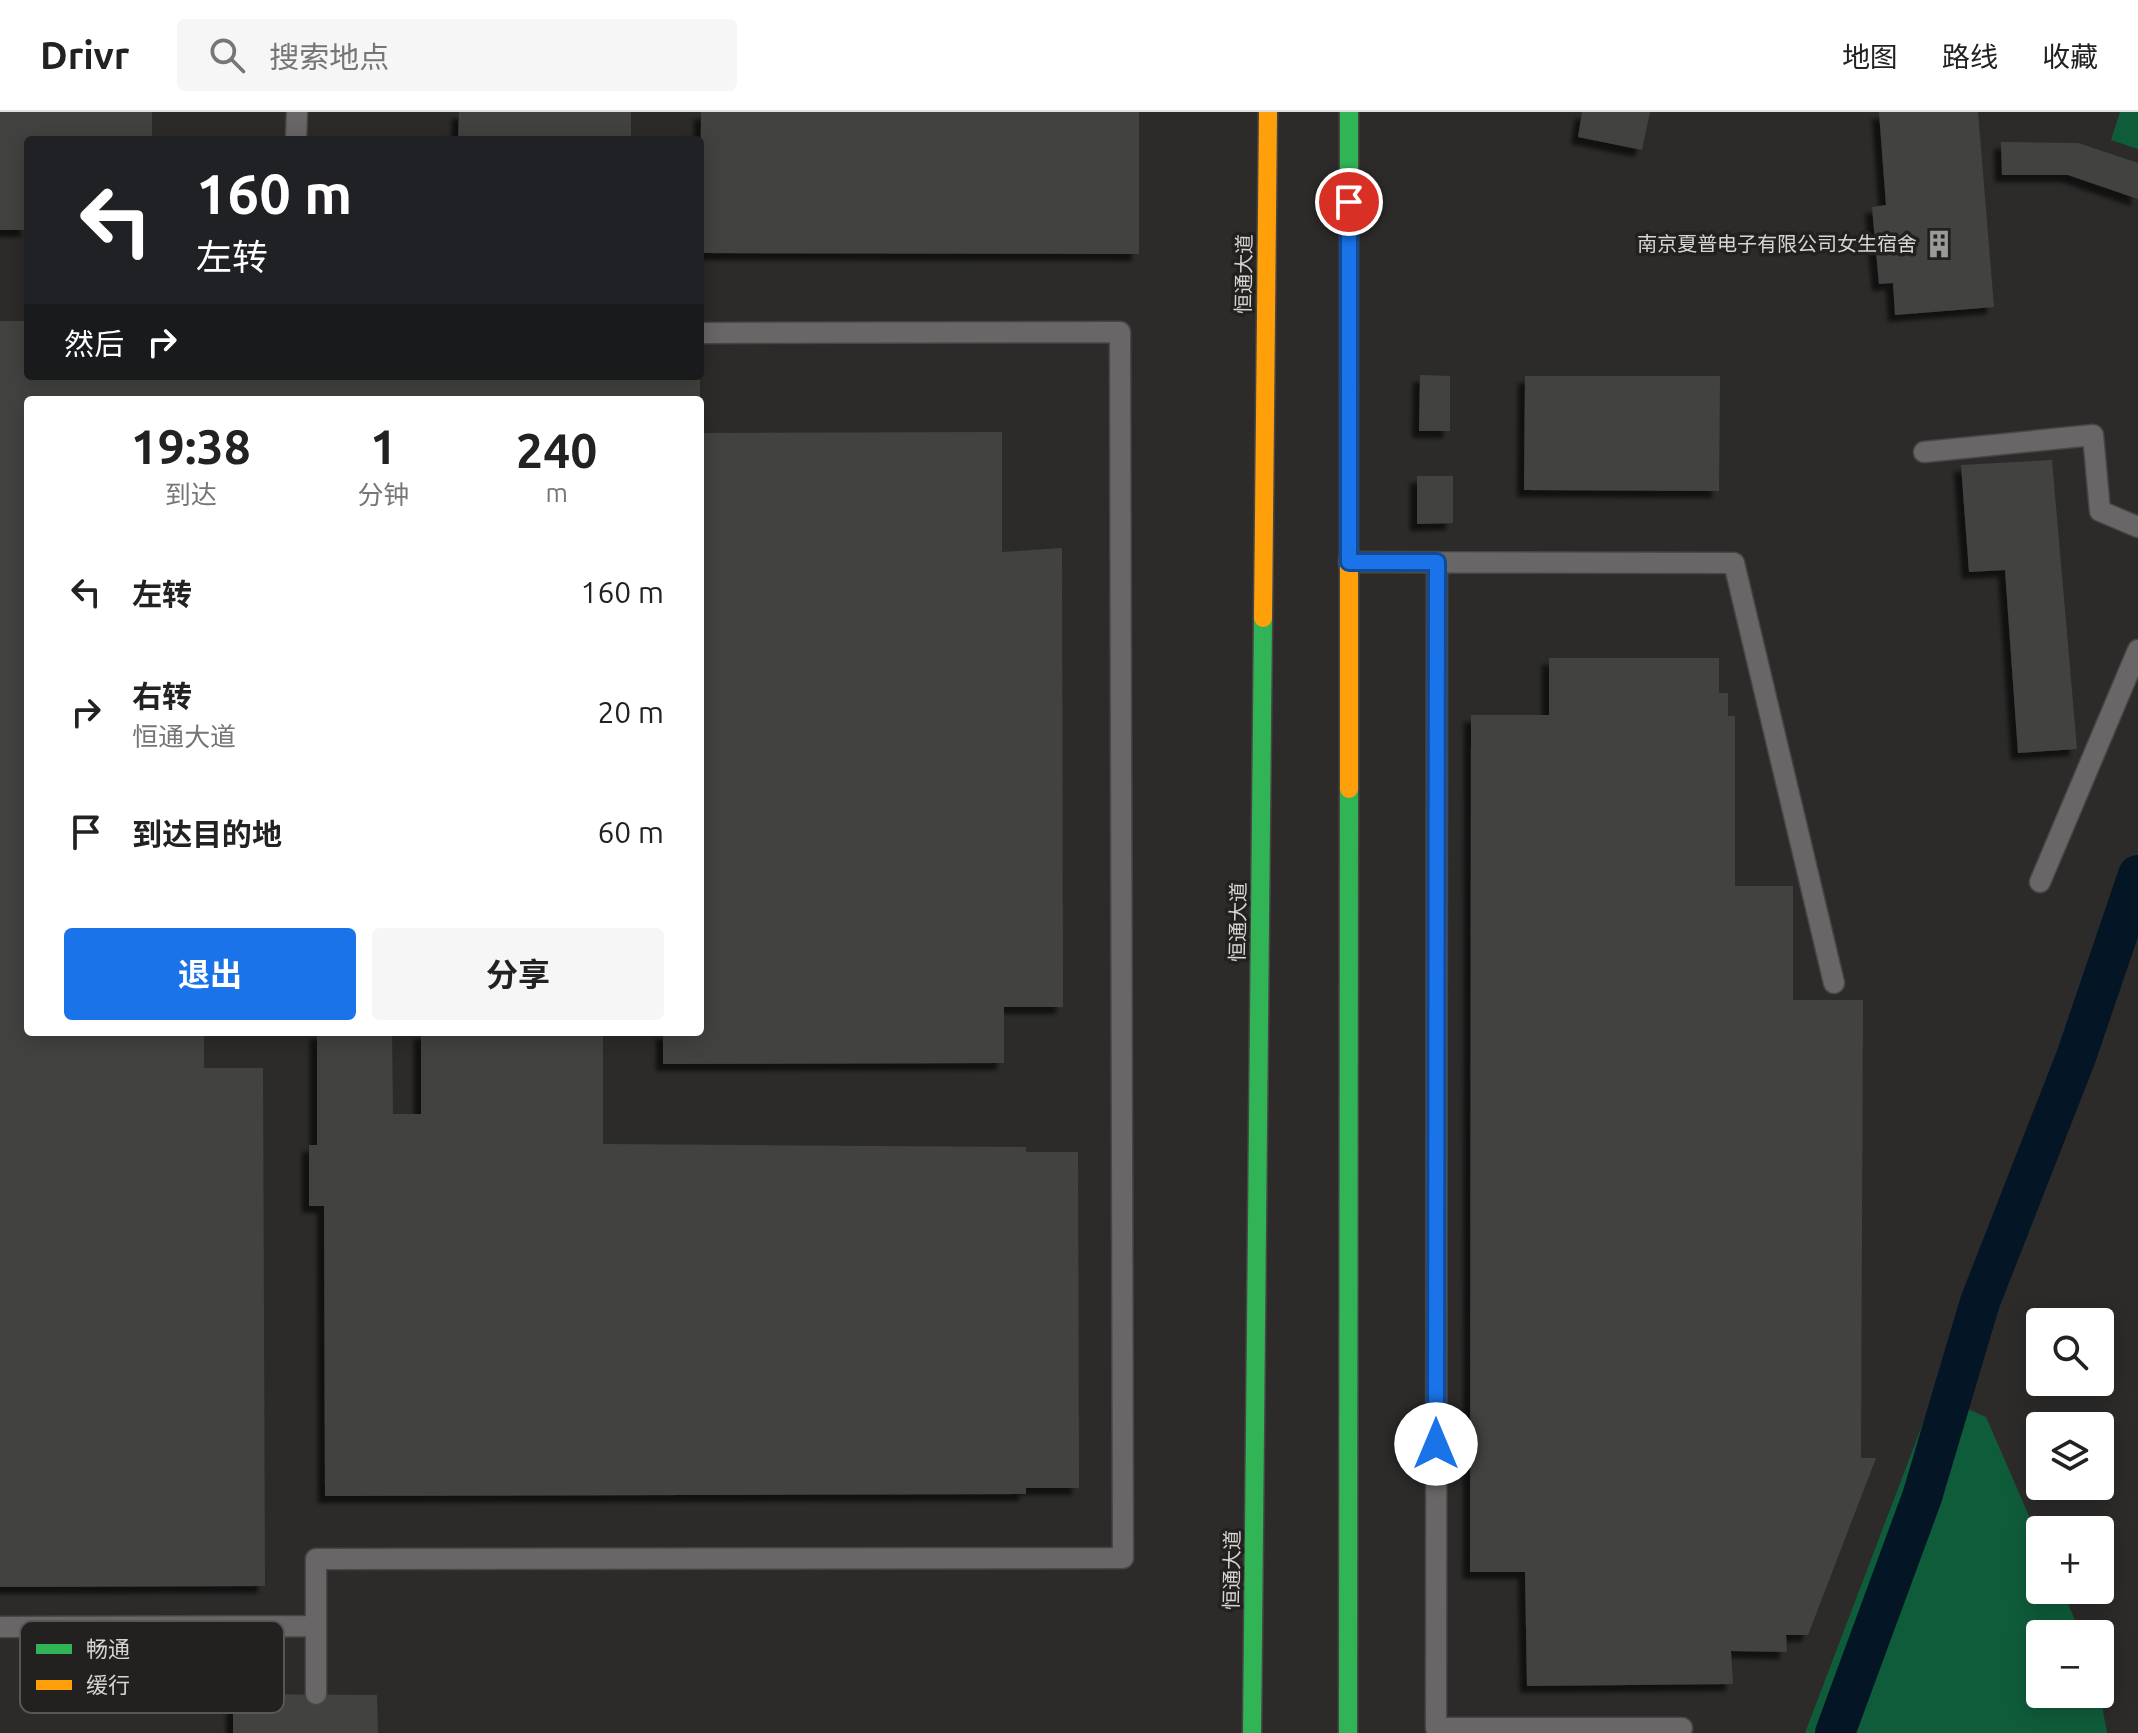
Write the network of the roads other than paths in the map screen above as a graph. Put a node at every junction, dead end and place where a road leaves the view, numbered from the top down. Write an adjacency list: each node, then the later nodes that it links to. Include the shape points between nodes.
1 (297, 112): 4 (lane)
2 (1268, 112): 19 (main road, 恒通大道)
3 (1349, 112): 8 (main road)
4 (296, 136)
5 (704, 333): 14 (lane, via 1120,332 1123,1558 316,1559)
6 (1924, 452): 7 (lane, via 2093,435 2100,511)
7 (2138, 527)
8 (1349, 562): 9 (lane); 20 (main road)
9 (1437, 562): 12 (lane, via 1734,563); 18 (lane, via 1436,1728)
10 (2138, 650): 11 (lane)
11 (2040, 882)
12 (1834, 983)
13 (284, 1626): 14 (lane)
14 (316, 1626): 17 (lane)
15 (0, 1627): 16 (lane)
16 (20, 1627)
17 (316, 1694)
18 (1682, 1728)
19 (1252, 1733)
20 (1348, 1733)

